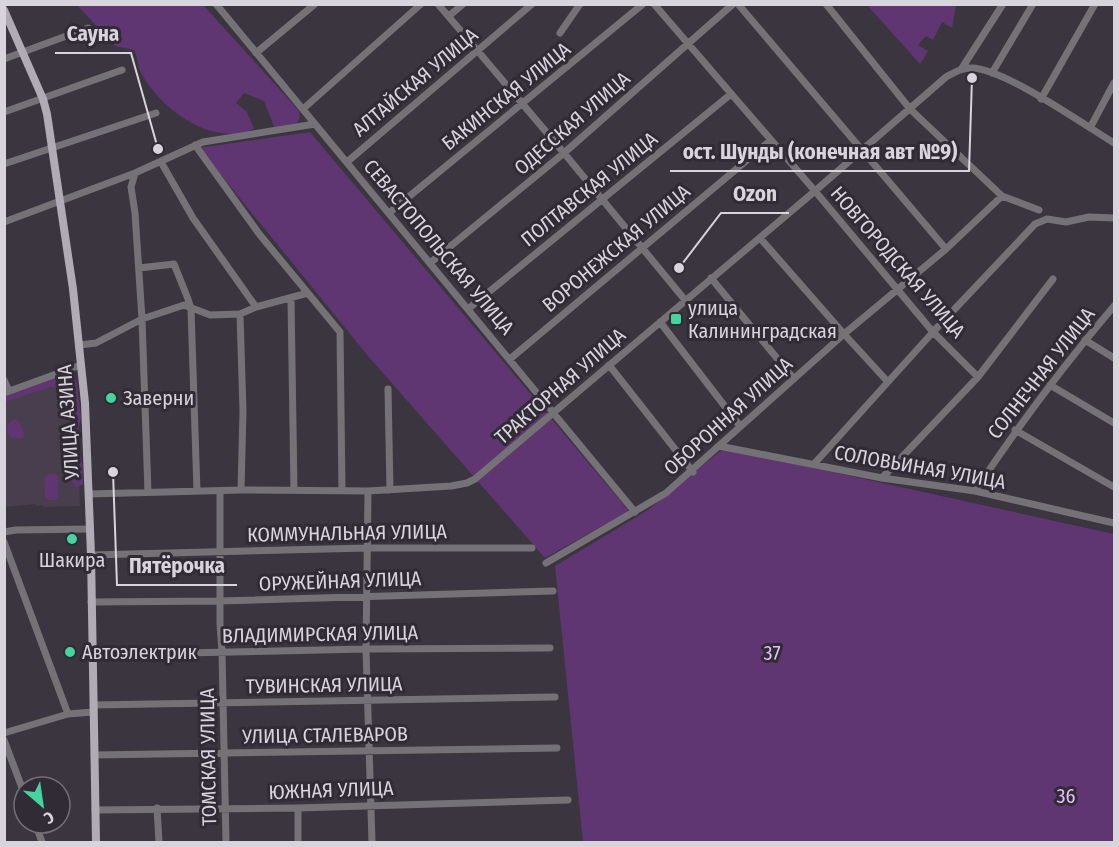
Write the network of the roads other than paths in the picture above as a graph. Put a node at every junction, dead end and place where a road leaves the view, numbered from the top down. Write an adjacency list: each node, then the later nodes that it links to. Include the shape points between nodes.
1 (315, 4): 22 (street)
2 (421, 4): 32 (street)
3 (438, 4): 16 (street)
4 (462, 4): 16 (street)
5 (532, 4): 21 (street, АЛТАЙСКАЯ УЛИЦА)
6 (580, 4): 18 (street)
7 (643, 4): 31 (street, БАКИНСКАЯ УЛИЦА)
8 (654, 4): 19 (street, НОВГОРОДСКАЯ УЛИЦА)
9 (736, 4): 19 (street, ОДЕССКАЯ УЛИЦА); 42 (street)
10 (826, 4): 33 (street)
11 (1003, 4): 24 (street)
12 (1034, 4): 26 (street)
13 (216, 5): 22 (street, СЕВАСТОПОЛЬСКАЯ УЛИЦА)
14 (1093, 8): 30 (street)
15 (4, 10): 20 (main road, УЛИЦА АЗИНА)
16 (449, 16): 21 (street)
17 (88, 28): 20 (street)
18 (560, 33)
19 (688, 44): 28 (street, НОВГОРОДСКАЯ УЛИЦА); 43 (street, ОДЕССКАЯ УЛИЦА)
20 (24, 52): 23 (street); 29 (main road, УЛИЦА АЗИНА)
21 (477, 52): 31 (street); 45 (street, АЛТАЙСКАЯ УЛИЦА)
22 (256, 53): 32 (street, СЕВАСТОПОЛЬСКАЯ УЛИЦА)
23 (4, 59)
24 (962, 68): 26 (street); 33 (street, ТРАКТОРНАЯ УЛИЦА)
25 (122, 70): 29 (street)
26 (992, 73): 30 (street)
27 (1114, 83): 37 (street)
28 (732, 94): 38 (street, НОВГОРОДСКАЯ УЛИЦА); 52 (street, ПОЛТАВСКАЯ УЛИЦА)
29 (43, 99): 34 (street); 41 (main road, УЛИЦА АЗИНА)
30 (1041, 99): 37 (street)
31 (522, 104): 43 (street); 55 (street, БАКИНСКАЯ УЛИЦА)
32 (303, 109): 36 (street, СЕВАСТОПОЛЬСКАЯ УЛИЦА)
33 (910, 109): 42 (street, ТРАКТОРНАЯ УЛИЦА); 51 (street)
34 (4, 112)
35 (156, 113): 41 (street)
36 (315, 124): 40 (street); 45 (street, СЕВАСТОПОЛЬСКАЯ УЛИЦА)
37 (1090, 129): 39 (street)
38 (771, 140): 50 (street, НОВГОРОДСКАЯ УЛИЦА); 59 (street, ВОРОНЕЖСКАЯ УЛИЦА)
39 (1114, 143)
40 (195, 145): 44 (street); 66 (street)
41 (52, 147): 46 (street); 53 (main road, УЛИЦА АЗИНА)
42 (862, 150): 50 (street, ТРАКТОРНАЯ УЛИЦА); 60 (street)
43 (564, 153): 52 (street); 61 (street, ОДЕССКАЯ УЛИЦА)
44 (162, 162): 47 (street); 70 (street, via 193,218)
45 (347, 162): 55 (street, СЕВАСТОПОЛЬСКАЯ УЛИЦА)
46 (4, 164)
47 (135, 173): 48 (street); 49 (street)
48 (114, 181): 49 (street); 53 (street)
49 (131, 187): 62 (street)
50 (815, 191): 58 (street, ТРАКТОРНАЯ УЛИЦА); 65 (street, НОВГОРОДСКАЯ УЛИЦА)
51 (1002, 196): 54 (street); 60 (street, ОБОРОННАЯ УЛИЦА)
52 (602, 200): 59 (street); 72 (street, ПОЛТАВСКАЯ УЛИЦА)
53 (61, 201): 57 (street); 79 (main road, УЛИЦА АЗИНА)
54 (1039, 210)
55 (389, 213): 61 (street, СЕВАСТОПОЛЬСКАЯ УЛИЦА)
56 (1114, 218): 76 (street, via 1089,217 1066,222 1047,219 1035,224)
57 (4, 222)
58 (760, 238): 63 (street, ТРАКТОРНАЯ УЛИЦА); 77 (street)
59 (642, 247): 68 (street); 80 (street, ВОРОНЕЖСКАЯ УЛИЦА)
60 (946, 249): 65 (street, ОБОРОННАЯ УЛИЦА)
61 (430, 263): 72 (street, СЕВАСТОПОЛЬСКАЯ УЛИЦА)
62 (139, 268): 71 (street, via 174,264); 74 (street)
63 (711, 278): 68 (street, ТРАКТОРНАЯ УЛИЦА); 85 (street)
64 (1053, 279): 84 (street)
65 (897, 290): 76 (street, НОВГОРОДСКАЯ УЛИЦА); 77 (street, ОБОРОННАЯ УЛИЦА)
66 (308, 293): 67 (street); 105 (street, via 340,332)
67 (291, 299): 70 (street); 101 (street)
68 (685, 300): 75 (street, ТРАКТОРНАЯ УЛИЦА)
69 (1114, 306): 78 (street, СОЛНЕЧНАЯ УЛИЦА)
70 (256, 307): 73 (street)
71 (190, 309): 73 (street, via 210,315); 74 (street, via 184,305); 103 (street)
72 (468, 309): 80 (street, СЕВАСТОПОЛЬСКАЯ УЛИЦА)
73 (240, 314): 100 (street)
74 (142, 319): 79 (street, via 96,343); 108 (street)
75 (660, 322): 83 (street, ТРАКТОРНАЯ УЛИЦА); 93 (street)
76 (933, 332): 84 (street, НОВГОРОДСКАЯ УЛИЦА); 87 (street)
77 (843, 334): 85 (street, ОБОРОННАЯ УЛИЦА); 87 (street)
78 (1085, 340): 81 (street); 88 (street, СОЛНЕЧНАЯ УЛИЦА)
79 (80, 345): 82 (main road, УЛИЦА АЗИНА)
80 (510, 358): 91 (street, СЕВАСТОПОЛЬСКАЯ УЛИЦА)
81 (1114, 358)
82 (81, 365): 90 (street); 109 (main road, УЛИЦА АЗИНА)
83 (609, 365): 91 (street, ТРАКТОРНАЯ УЛИЦА); 97 (street)
84 (978, 377): 98 (street)
85 (794, 379): 93 (street, ОБОРОННАЯ УЛИЦА)
86 (4, 380): 90 (street)
87 (888, 382): 96 (street)
88 (1050, 385): 92 (street); 94 (street, СОЛНЕЧНАЯ УЛИЦА)
89 (388, 389): 102 (street)
90 (7, 392)
91 (554, 413): 102 (street, ТРАКТОРНАЯ УЛИЦА, via 475,479 453,485); 110 (street, СЕВАСТОПОЛЬСКАЯ УЛИЦА)
92 (1114, 423)
93 (740, 426): 95 (street, ОБОРОННАЯ УЛИЦА)
94 (1015, 430): 99 (street); 107 (street, СОЛНЕЧНАЯ УЛИЦА)
95 (719, 446): 96 (street, СОЛОВЬИНАЯ УЛИЦА); 97 (street, ОБОРОННАЯ УЛИЦА)
96 (814, 464): 98 (street, СОЛОВЬИНАЯ УЛИЦА)
97 (693, 471): 110 (street, ОБОРОННАЯ УЛИЦА, via 666,494)
98 (882, 478): 107 (street, СОЛОВЬИНАЯ УЛИЦА)
99 (1114, 487)
100 (241, 490): 101 (street, ТРАКТОРНАЯ УЛИЦА); 104 (street, ТРАКТОРНАЯ УЛИЦА)
101 (294, 490): 105 (street, ТРАКТОРНАЯ УЛИЦА)
102 (390, 490): 106 (street, ТРАКТОРНАЯ УЛИЦА)
103 (197, 491): 104 (street, ТРАКТОРНАЯ УЛИЦА); 108 (street, ТРАКТОРНАЯ УЛИЦА)
104 (220, 491): 117 (street, ТОМСКАЯ УЛИЦА)
105 (342, 491): 106 (street, ТРАКТОРНАЯ УЛИЦА)
106 (368, 491): 115 (street)
107 (975, 491): 111 (street, СОЛОВЬИНАЯ УЛИЦА)
108 (148, 492): 109 (street, ТРАКТОРНАЯ УЛИЦА)
109 (89, 494): 112 (main road, УЛИЦА АЗИНА)
110 (635, 512): 119 (street, ОБОРОННАЯ УЛИЦА)
111 (1114, 523)
112 (90, 529): 113 (street); 118 (main road, УЛИЦА АЗИНА)
113 (4, 532)
114 (4, 542): 132 (street)
115 (367, 548): 116 (street, КОММУНАЛЬНАЯ УЛИЦА); 117 (street, КОММУНАЛЬНАЯ УЛИЦА); 121 (street)
116 (532, 548)
117 (220, 551): 118 (street, КОММУНАЛЬНАЯ УЛИЦА); 122 (street, ТОМСКАЯ УЛИЦА)
118 (91, 555): 123 (main road, УЛИЦА АЗИНА)
119 (546, 563)
120 (553, 591): 121 (street, ОРУЖЕЙНАЯ УЛИЦА)
121 (367, 598): 122 (street, ОРУЖЕЙНАЯ УЛИЦА); 125 (street)
122 (220, 601): 123 (street, ОРУЖЕЙНАЯ УЛИЦА); 126 (street, ТОМСКАЯ УЛИЦА)
123 (91, 602): 127 (main road, УЛИЦА АЗИНА)
124 (550, 648): 125 (street, ВЛАДИМИРСКАЯ УЛИЦА)
125 (366, 649): 126 (street, ВЛАДИМИРСКАЯ УЛИЦА); 129 (street)
126 (222, 652): 127 (street, ВЛАДИМИРСКАЯ УЛИЦА); 130 (street, ТОМСКАЯ УЛИЦА)
127 (91, 655): 131 (main road, УЛИЦА АЗИНА)
128 (555, 697): 129 (street, ТУВИНСКАЯ УЛИЦА)
129 (368, 699): 130 (street, ТУВИНСКАЯ УЛИЦА); 136 (street)
130 (224, 703): 131 (street, ТУВИНСКАЯ УЛИЦА); 137 (street, ТОМСКАЯ УЛИЦА)
131 (93, 709): 132 (street, ТУВИНСКАЯ УЛИЦА); 138 (main road, УЛИЦА АЗИНА)
132 (68, 714): 133 (street, ТУВИНСКАЯ УЛИЦА)
133 (4, 733)
134 (4, 740): 139 (street)
135 (557, 748): 136 (street, УЛИЦА СТАЛЕВАРОВ)
136 (370, 749): 137 (street, УЛИЦА СТАЛЕВАРОВ); 141 (street)
137 (223, 754): 138 (street, УЛИЦА СТАЛЕВАРОВ); 144 (street, ТОМСКАЯ УЛИЦА)
138 (94, 755): 145 (main road, УЛИЦА АЗИНА)
139 (17, 775)
140 (568, 800): 141 (street, ЮЖНАЯ УЛИЦА)
141 (371, 806): 143 (street, ЮЖНАЯ УЛИЦА); 150 (street)
142 (157, 808): 144 (street, ЮЖНАЯ УЛИЦА); 145 (street, ЮЖНАЯ УЛИЦА); 147 (street)
143 (298, 808): 144 (street, ЮЖНАЯ УЛИЦА); 149 (street)
144 (225, 809): 148 (street, ТОМСКАЯ УЛИЦА)
145 (95, 810): 146 (main road, УЛИЦА АЗИНА)
146 (96, 843)
147 (159, 843)
148 (226, 843)
149 (298, 843)
150 (372, 843)

